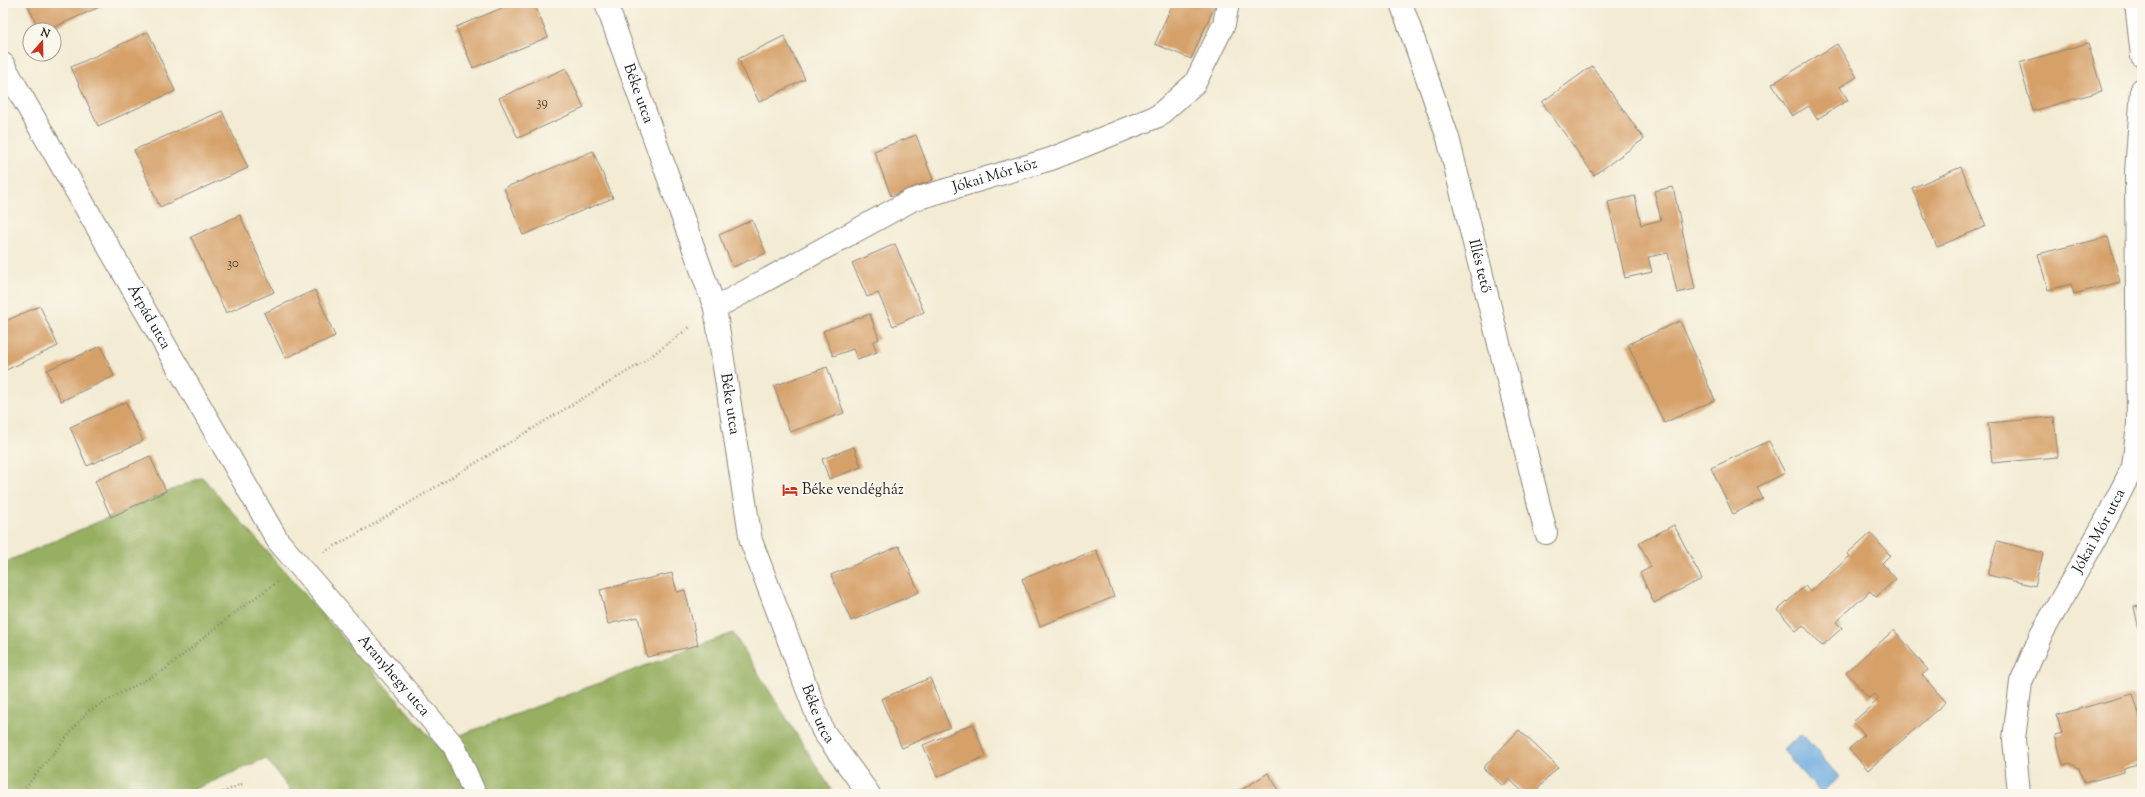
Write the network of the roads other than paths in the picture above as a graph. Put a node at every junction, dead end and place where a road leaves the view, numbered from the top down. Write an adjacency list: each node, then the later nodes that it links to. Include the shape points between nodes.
1 (606, 3): 8 (street, Béke utca)
2 (1228, 3): 8 (street, Jókai Mór köz, via 1224,24 1195,83 1158,116 1051,159 912,200)
3 (1401, 3): 10 (street, Illés tető, via 1448,138)
4 (2136, 3): 5 (street)
5 (2142, 56)
6 (3, 64): 11 (street, Árpád utca, via 278,541)
7 (2142, 89): 9 (street, Jókai Mór utca, via 2136,172)
8 (715, 308): 13 (street, Béke utca, via 751,541 823,731)
9 (2137, 466): 14 (street, Jókai Mór utca, via 2041,635 2021,682 2014,739)
10 (1546, 533)
11 (300, 566): 12 (street, Aranyhegy utca, via 454,746)
12 (475, 794)
13 (869, 794)
14 (2019, 794)

